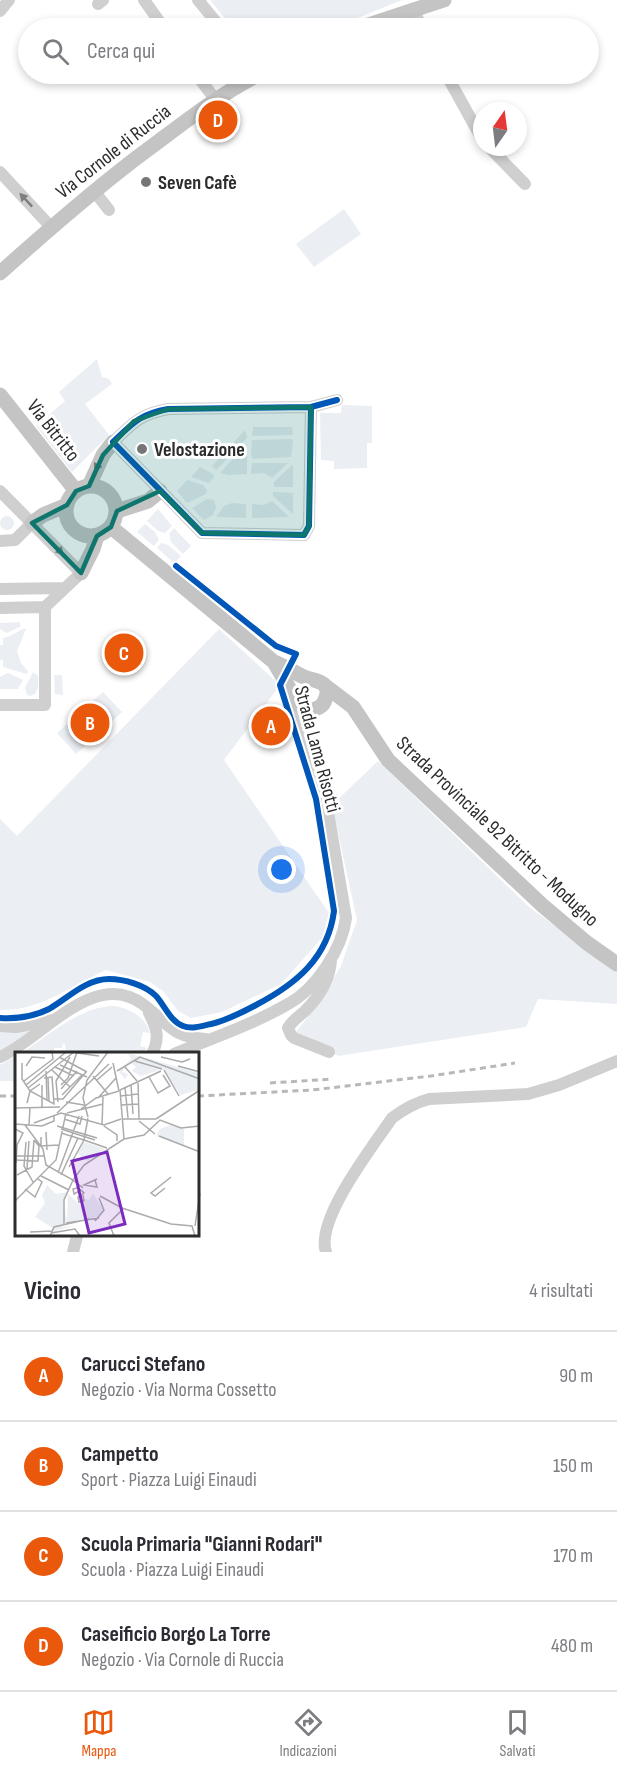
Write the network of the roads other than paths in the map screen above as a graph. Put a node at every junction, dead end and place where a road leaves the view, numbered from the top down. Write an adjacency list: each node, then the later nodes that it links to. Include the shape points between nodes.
1 (9, 0): 6 (street)
2 (144, 0): 7 (street)
3 (198, 0): 8 (street)
4 (444, 0): 5 (main road)
5 (412, 9): 9 (main road); 10 (street)
6 (0, 11)
7 (157, 18)
8 (212, 18)
9 (387, 18)
10 (417, 18)
11 (204, 84): 14 (street)
12 (241, 84): 14 (main road, Via Cornole di Ruccia)
13 (452, 84): 15 (street)
14 (215, 99): 19 (main road, Via Cornole di Ruccia)
15 (473, 123)
16 (498, 156): 18 (street)
17 (0, 172): 21 (street, one-way to 17)
18 (525, 184)
19 (94, 191): 20 (street); 21 (main road, Via Cornole di Ruccia)
20 (109, 210)
21 (51, 228): 22 (main road, Via Cornole di Ruccia)
22 (0, 273)
23 (0, 395): 27 (main road, Via Bitritto)
24 (337, 400): 25 (street)
25 (311, 407): 26 (street, via 149,412); 29 (street, via 309,526 304,535 202,533)
26 (113, 442): 27 (main road, one-way to 27); 29 (street)
27 (83, 488): 30 (main road); 31 (main road, via 105,490 116,503)
28 (0, 491): 32 (street)
29 (160, 491): 31 (main road, via 148,501)
30 (67, 505): 32 (main road); 34 (main road, via 66,514 73,529)
31 (117, 511): 33 (main road)
32 (32, 523): 35 (street, via 15,540); 36 (street, one-way to 36)
33 (111, 527): 34 (main road); 41 (main road)
34 (97, 536): 36 (main road)
35 (0, 541)
36 (81, 573): 37 (street)
37 (64, 588): 38 (street); 39 (street)
38 (0, 589)
39 (45, 607): 40 (street); 45 (street, via 45,705)
40 (0, 608)
41 (274, 662): 42 (main road); 44 (main road)
42 (306, 679): 43 (main road, via 316,679); 44 (main road, via 297,685)
43 (324, 685): 46 (main road, via 326,700); 47 (main road, Strada Provinciale 92 Bitritto - Modugno)
44 (296, 698): 46 (main road, via 306,709); 48 (street)
45 (0, 705)
46 (316, 709): 47 (main road, via 337,707); 48 (street)
47 (362, 719): 50 (main road, Strada Provinciale 92 Bitritto - Modugno, via 388,760 542,905)
48 (305, 736): 49 (street, via 328,812 346,918)
49 (332, 960): 56 (street, via 290,1003); 59 (street, via 327,982 288,1028 294,1038)
50 (617, 964)
51 (146, 1006): 52 (street, via 136,999 111,993 82,1001); 54 (street); 55 (street)
52 (57, 1019): 53 (street); 60 (street)
53 (0, 1026)
54 (171, 1029): 56 (street, via 192,1038); 58 (street)
55 (158, 1038): 57 (street); 58 (street)
56 (212, 1039): 58 (street)
57 (153, 1052)
58 (175, 1052)
59 (329, 1052)
60 (0, 1057)
61 (617, 1061): 64 (street, via 559,1086 528,1094 429,1099 403,1110 392,1118 337,1204 327,1224)
62 (77, 1237): 63 (street)
63 (73, 1252)
64 (326, 1252)

